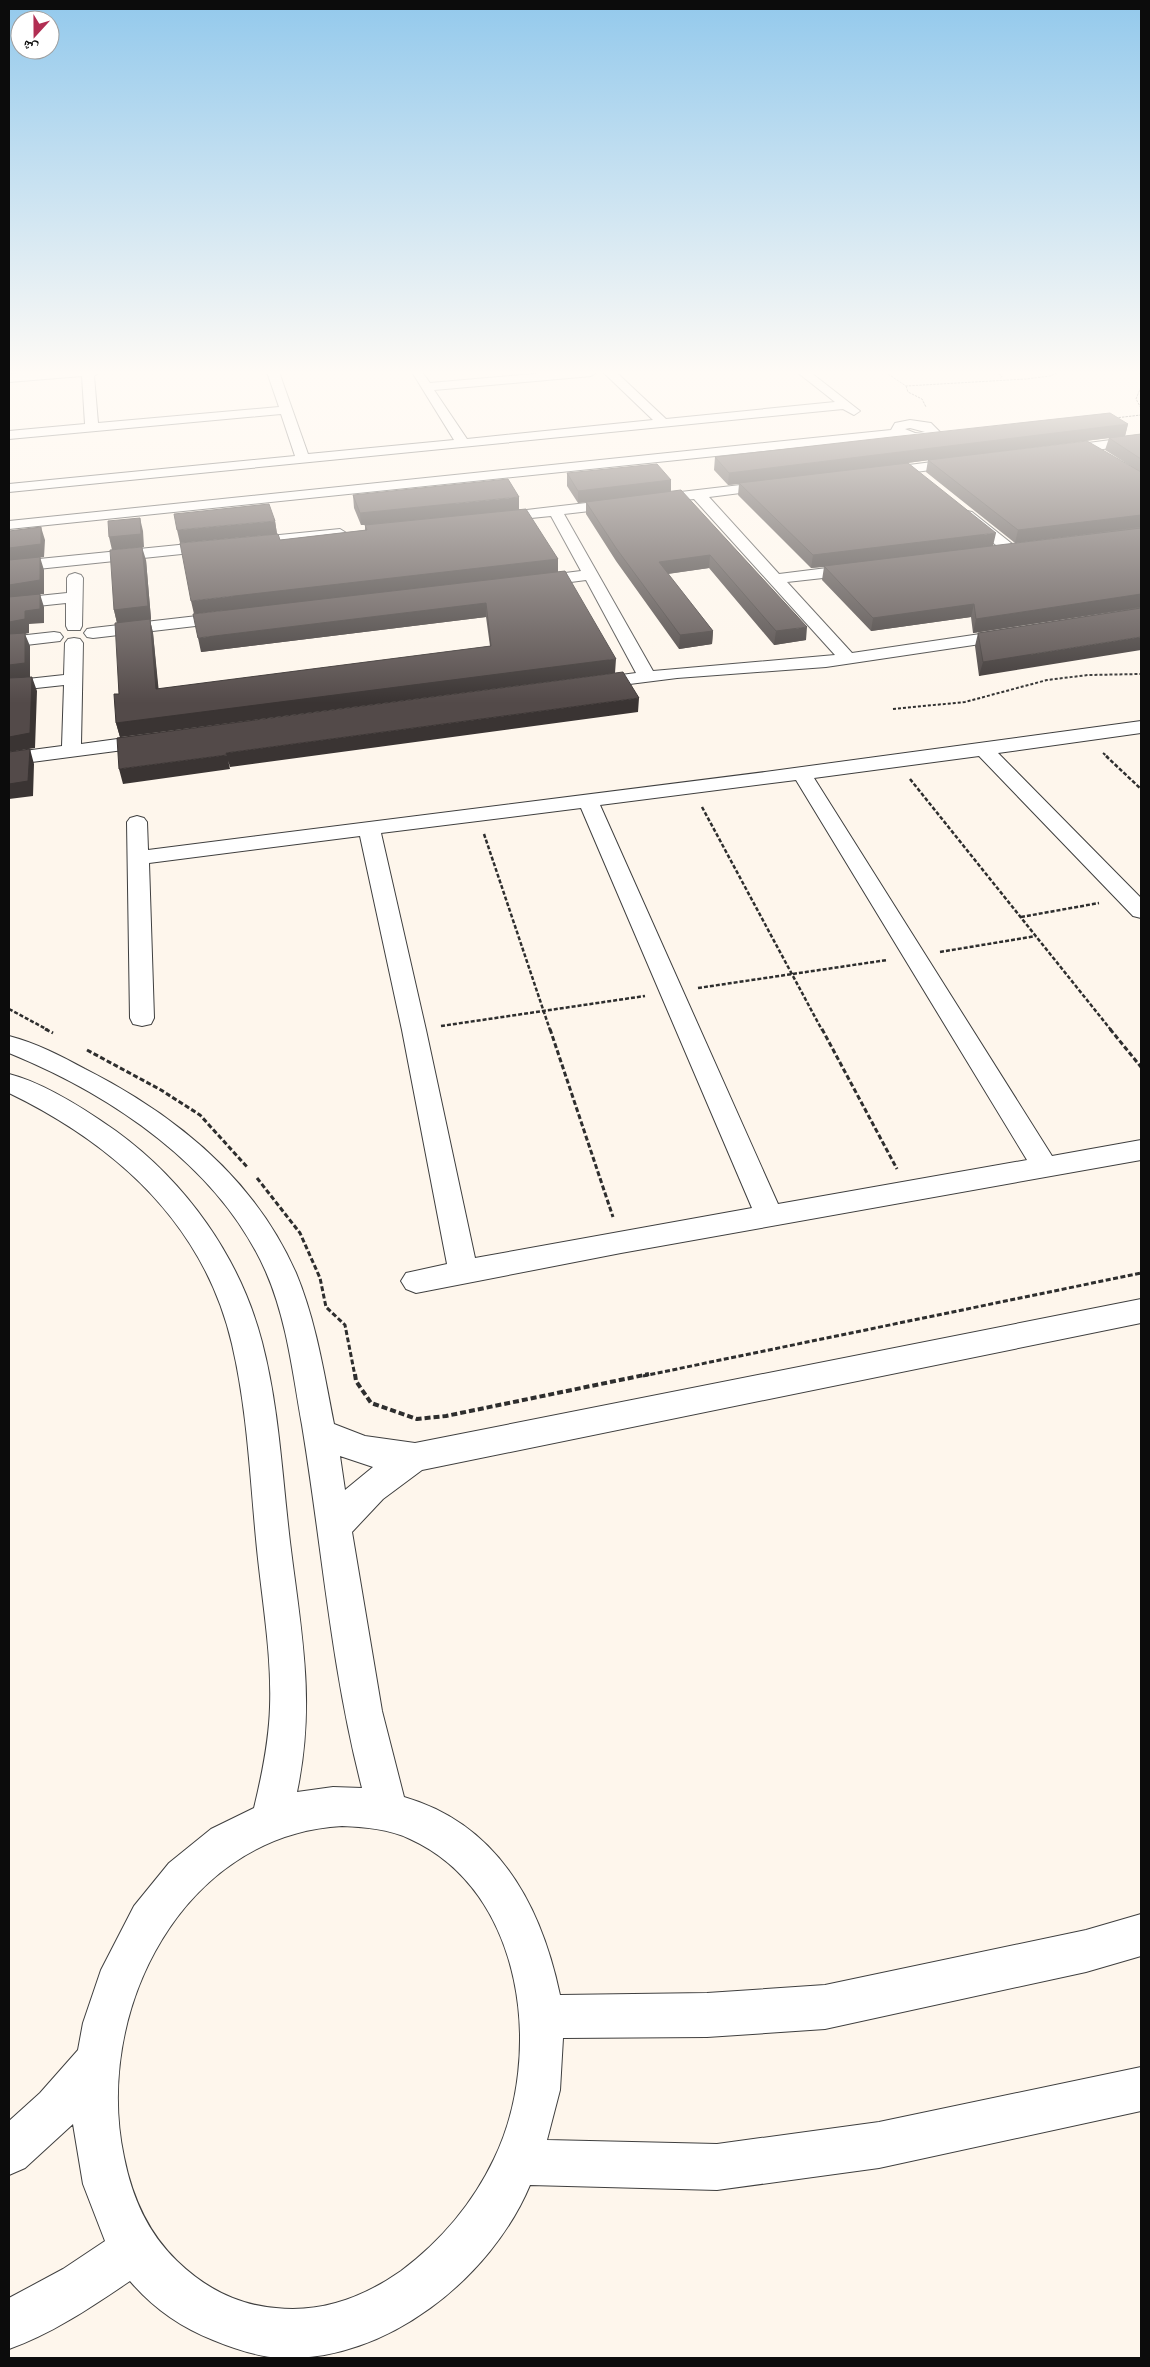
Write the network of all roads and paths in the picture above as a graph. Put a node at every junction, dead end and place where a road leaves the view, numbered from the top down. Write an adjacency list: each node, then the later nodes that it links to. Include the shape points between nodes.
1 (65, 482): 6 (street)
2 (80, 482): 11 (street)
3 (103, 482): 9 (street)
4 (547, 482): 13 (street)
5 (785, 484): 8 (street)
6 (9, 488)
7 (293, 495): 9 (street); 13 (street); 15 (street)
8 (699, 495): 12 (street); 25 (street)
9 (104, 504): 11 (street)
10 (953, 504): 19 (street)
11 (82, 507): 16 (street)
12 (556, 512): 14 (street); 24 (street)
13 (322, 514): 15 (street); 17 (street)
14 (477, 520)
15 (300, 524): 21 (street)
16 (9, 525)
17 (358, 532)
18 (1030, 548): 19 (street)
19 (1011, 550): 20 (street)
20 (992, 553)
21 (74, 560): 22 (street); 27 (street)
22 (9, 567)
23 (874, 567): 25 (street)
24 (591, 575): 26 (street); 35 (street)
25 (776, 579): 33 (street)
26 (513, 584)
27 (75, 597): 28 (street); 31 (street)
28 (9, 604)
29 (249, 615): 31 (street, via 93,633 85,627)
30 (1034, 631): 33 (street)
31 (74, 635): 32 (street, via 62,629 54,637); 36 (street)
32 (9, 642)
33 (848, 659): 35 (street)
34 (1141, 674): 39 (path, via 1047,680 965,702)
35 (648, 676): 38 (street)
36 (73, 679): 37 (street); 44 (street)
37 (9, 686)
38 (575, 686)
39 (893, 709)
40 (1141, 727): 41 (street)
41 (1084, 735): 43 (street); 49 (path)
42 (170, 738): 44 (street)
43 (984, 750): 46 (street); 55 (street)
44 (71, 751): 45 (street)
45 (9, 759)
46 (897, 763): 47 (street); 56 (path)
47 (802, 774): 48 (street); 58 (street)
48 (691, 787): 50 (street); 59 (path)
49 (1141, 789)
50 (588, 800): 51 (street); 60 (street)
51 (477, 814): 53 (street); 61 (path)
52 (137, 822): 54 (street)
53 (369, 827): 54 (street); 63 (street)
54 (138, 858): 62 (street)
55 (1135, 904): 56 (path)
56 (1021, 918): 57 (path)
57 (1036, 936): 58 (path); 65 (path)
58 (915, 956): 59 (path); 68 (street)
59 (792, 974): 60 (path); 69 (path)
60 (672, 992): 61 (path); 70 (street)
61 (544, 1011): 63 (path); 71 (path)
62 (142, 1018)
63 (414, 1030): 72 (street)
64 (9, 1044): 75 (street, via 108,1092 159,1123 232,1193 258,1230 280,1272 296,1320)
65 (1141, 1068)
66 (9, 1083): 79 (street, via 78,1118 152,1174 208,1246 230,1288 246,1336 256,1388 289,1694 285,1754)
67 (1141, 1150): 68 (street)
68 (1046, 1168): 69 (street)
69 (910, 1191): 70 (street)
70 (769, 1216): 71 (street)
71 (621, 1242): 72 (street)
72 (463, 1272): 73 (street)
73 (416, 1281)
74 (1141, 1311): 76 (street)
75 (319, 1432): 76 (street, via 363,1452); 77 (street)
76 (415, 1457): 77 (street, via 362,1494)
77 (335, 1528): 78 (street, via 362,1709)
78 (388, 1810): 79 (street, via 365,1806 326,1807); 81 (street, via 422,1822 453,1840 480,1865 504,1895 522,1931 533,1964)
79 (271, 1820): 82 (street, via 240,1834 210,1855 182,1880 157,1910 117,1981 103,2022)
80 (1141, 1935): 81 (street, via 1086,1951 825,2007 707,2016)
81 (541, 2017): 85 (street, via 541,2064 532,2114)
82 (95, 2064): 84 (street, via 56,2109); 86 (street, via 93,2112 99,2161 113,2208)
83 (1141, 2089): 85 (street, via 879,2145 717,2167)
84 (9, 2152)
85 (516, 2162): 86 (street, via 492,2209 460,2250 423,2286 381,2312 335,2328 289,2334 244,2328 210,2315 165,2285)
86 (135, 2250): 87 (street, via 80,2286)
87 (9, 2325)

